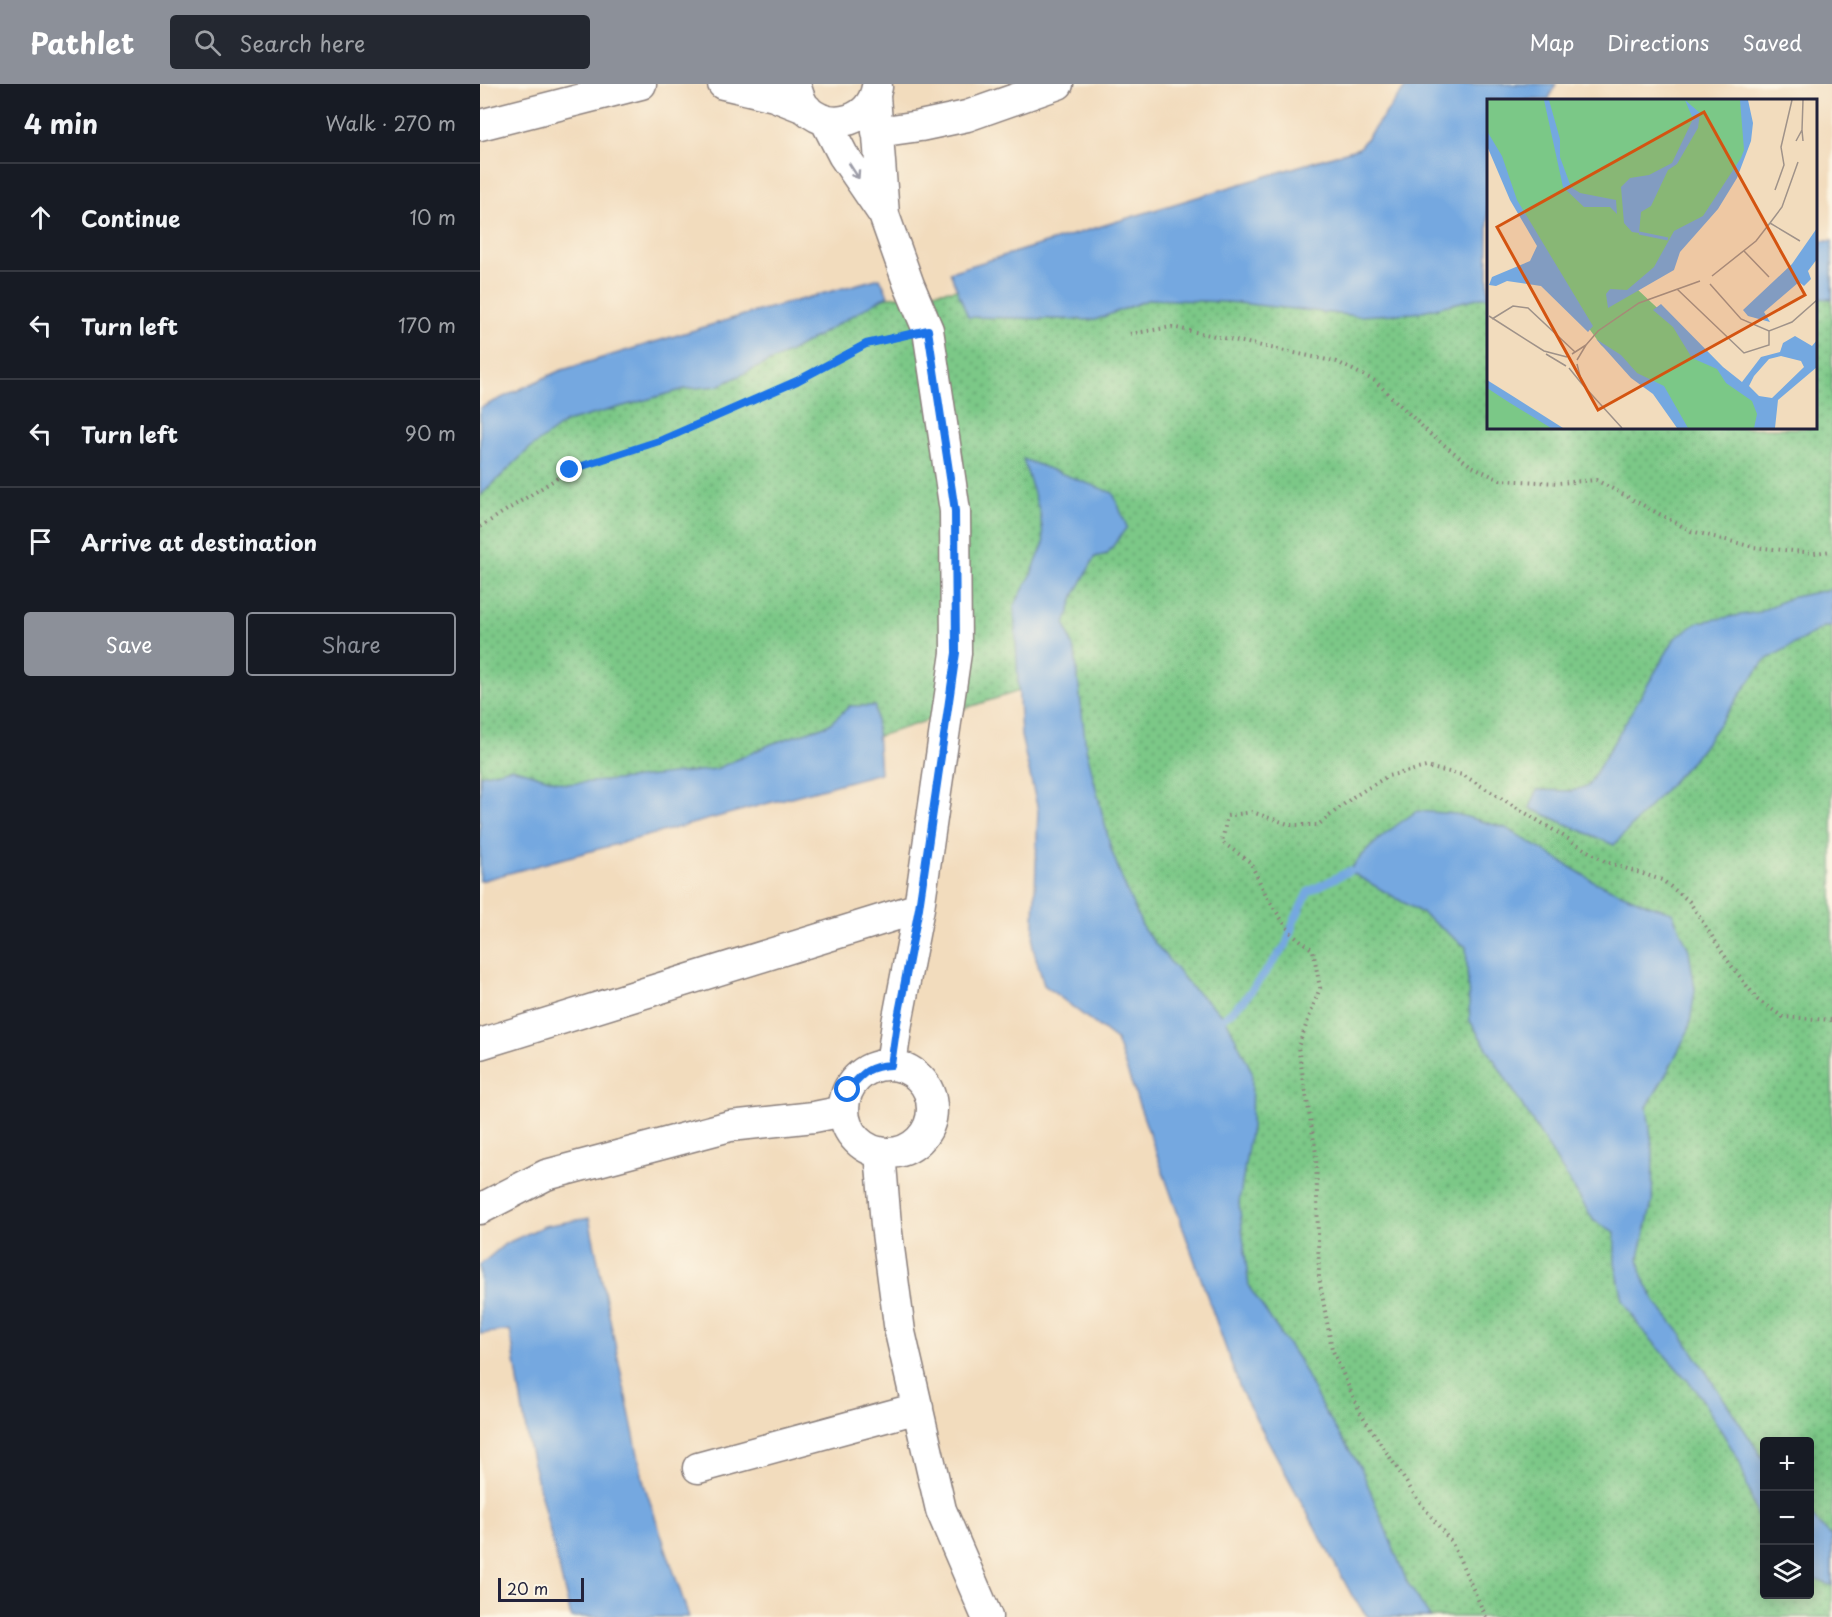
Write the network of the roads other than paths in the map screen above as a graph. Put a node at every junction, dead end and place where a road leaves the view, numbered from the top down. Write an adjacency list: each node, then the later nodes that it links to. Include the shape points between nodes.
1 (641, 84): 6 (street)
2 (723, 84): 5 (street)
3 (1058, 84): 7 (street, via 967,116)
4 (877, 90): 5 (street, via 867,110 843,122); 7 (street)
5 (809, 104): 8 (street, one-way to 8)
6 (480, 125)
7 (877, 132): 8 (street)
8 (884, 215): 9 (street, via 928,330 955,511 956,653)
9 (919, 908): 10 (street); 11 (street)
10 (480, 1044)
11 (891, 1065): 12 (street, via 863,1072 848,1090); 13 (street, via 916,1074 929,1092 932,1111 929,1125 912,1146)
12 (844, 1111): 13 (street, via 850,1130 863,1145); 14 (street, via 730,1126 546,1175)
13 (880, 1152): 15 (street, via 900,1332)
14 (480, 1209)
15 (918, 1408): 16 (street); 17 (street, via 941,1510)
16 (698, 1468)
17 (987, 1617)

